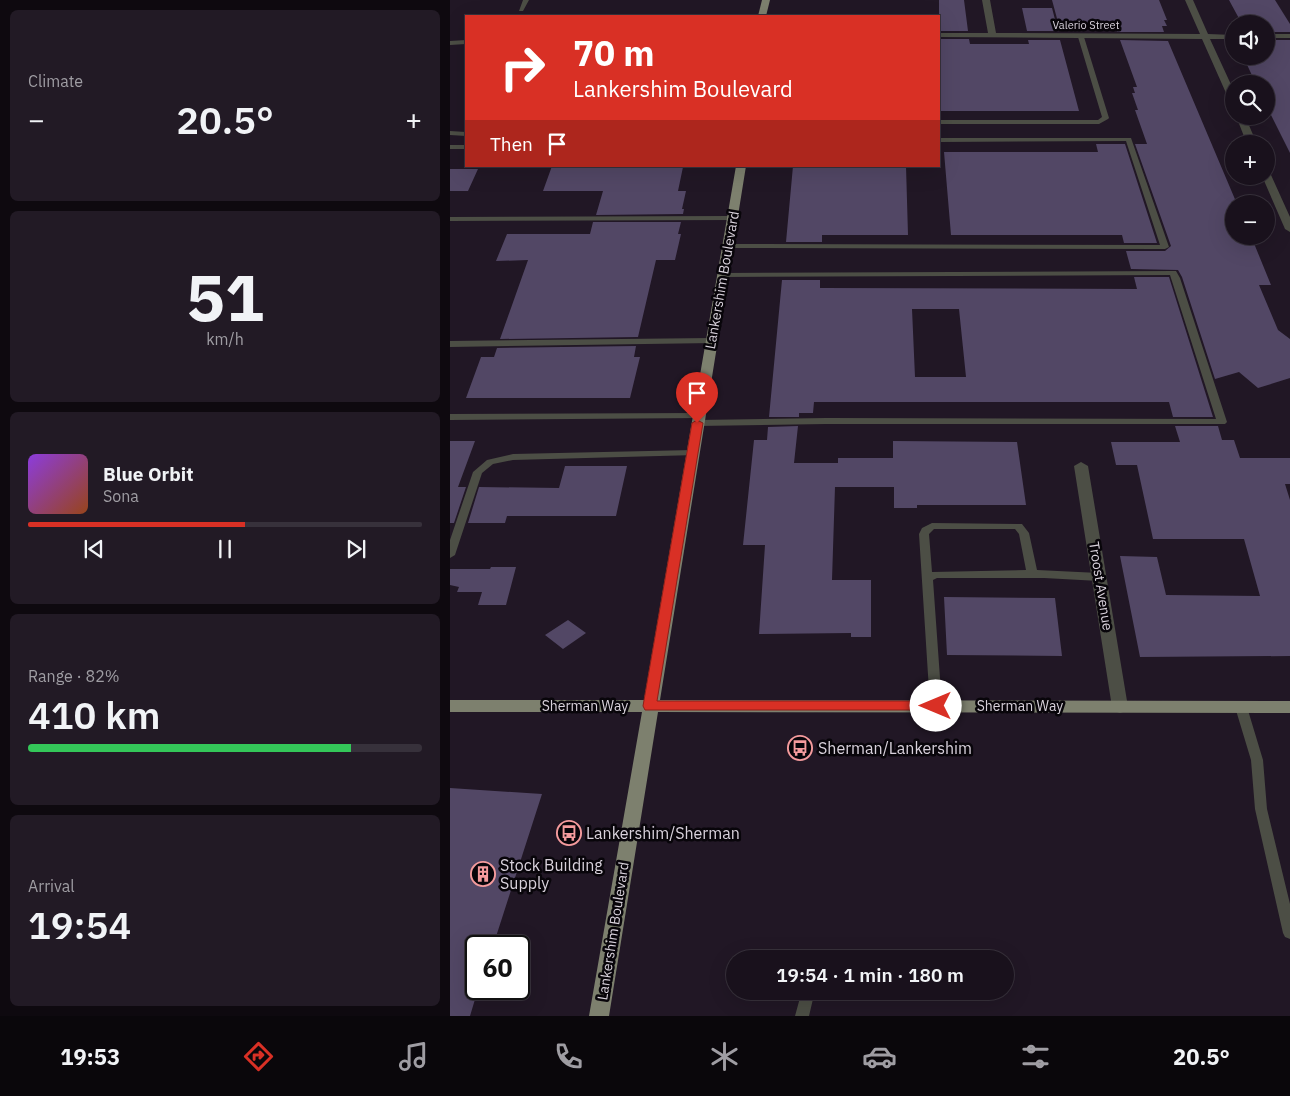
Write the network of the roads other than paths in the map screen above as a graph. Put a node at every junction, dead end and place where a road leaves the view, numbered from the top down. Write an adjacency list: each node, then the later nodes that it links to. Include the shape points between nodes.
1 (526, 0): 5 (lane)
2 (766, 0): 6 (main road)
3 (986, 0): 8 (street)
4 (1189, 0): 12 (street)
5 (521, 10)
6 (762, 15)
7 (940, 35): 8 (street, Valerio Street)
8 (992, 35): 11 (street, Valerio Street)
9 (1275, 36): 10 (street)
10 (1290, 36)
11 (1081, 37): 12 (street, Valerio Street); 17 (lane, via 1106,118 1099,122)
12 (1205, 37): 13 (street, Valerio Street); 16 (street)
13 (1225, 37)
14 (465, 42): 15 (lane)
15 (450, 43)
16 (1225, 82)
17 (940, 122)
18 (450, 133): 19 (lane)
19 (465, 134)
20 (940, 140): 28 (lane, via 1130,139 1165,246)
21 (450, 147): 22 (lane)
22 (465, 147)
23 (741, 167): 25 (main road, Lankershim Boulevard)
24 (1270, 185): 27 (street)
25 (732, 218): 26 (lane); 28 (main road, Lankershim Boulevard)
26 (450, 219)
27 (1290, 229)
28 (727, 246): 29 (main road, Lankershim Boulevard)
29 (722, 275): 30 (main road, Lankershim Boulevard); 33 (lane, via 1172,273 1222,422)
30 (711, 341): 31 (lane); 33 (main road, Lankershim Boulevard)
31 (453, 344)
32 (450, 418): 33 (lane)
33 (698, 420): 34 (main road, Lankershim Boulevard)
34 (692, 453): 36 (lane, via 513,457 490,462 478,472); 41 (main road, Lankershim Boulevard)
35 (1081, 466): 38 (street, Troost Avenue)
36 (450, 555)
37 (1032, 574): 38 (lane); 39 (lane, via 936,574); 39 (lane, via 1024,533 1018,526 932,526 924,534)
38 (1099, 577): 43 (street, Troost Avenue)
39 (927, 578): 42 (lane)
40 (450, 706): 41 (main road, Sherman Way)
41 (649, 706): 42 (main road, Sherman Way); 48 (main road, Lankershim Boulevard)
42 (936, 706): 43 (main road, Sherman Way)
43 (1120, 707): 44 (main road, Sherman Way)
44 (1240, 707): 45 (main road, Sherman Way); 46 (lane, via 1257,760 1261,809)
45 (1290, 707)
46 (1290, 933)
47 (806, 1000): 49 (lane)
48 (599, 1016)
49 (802, 1016)

